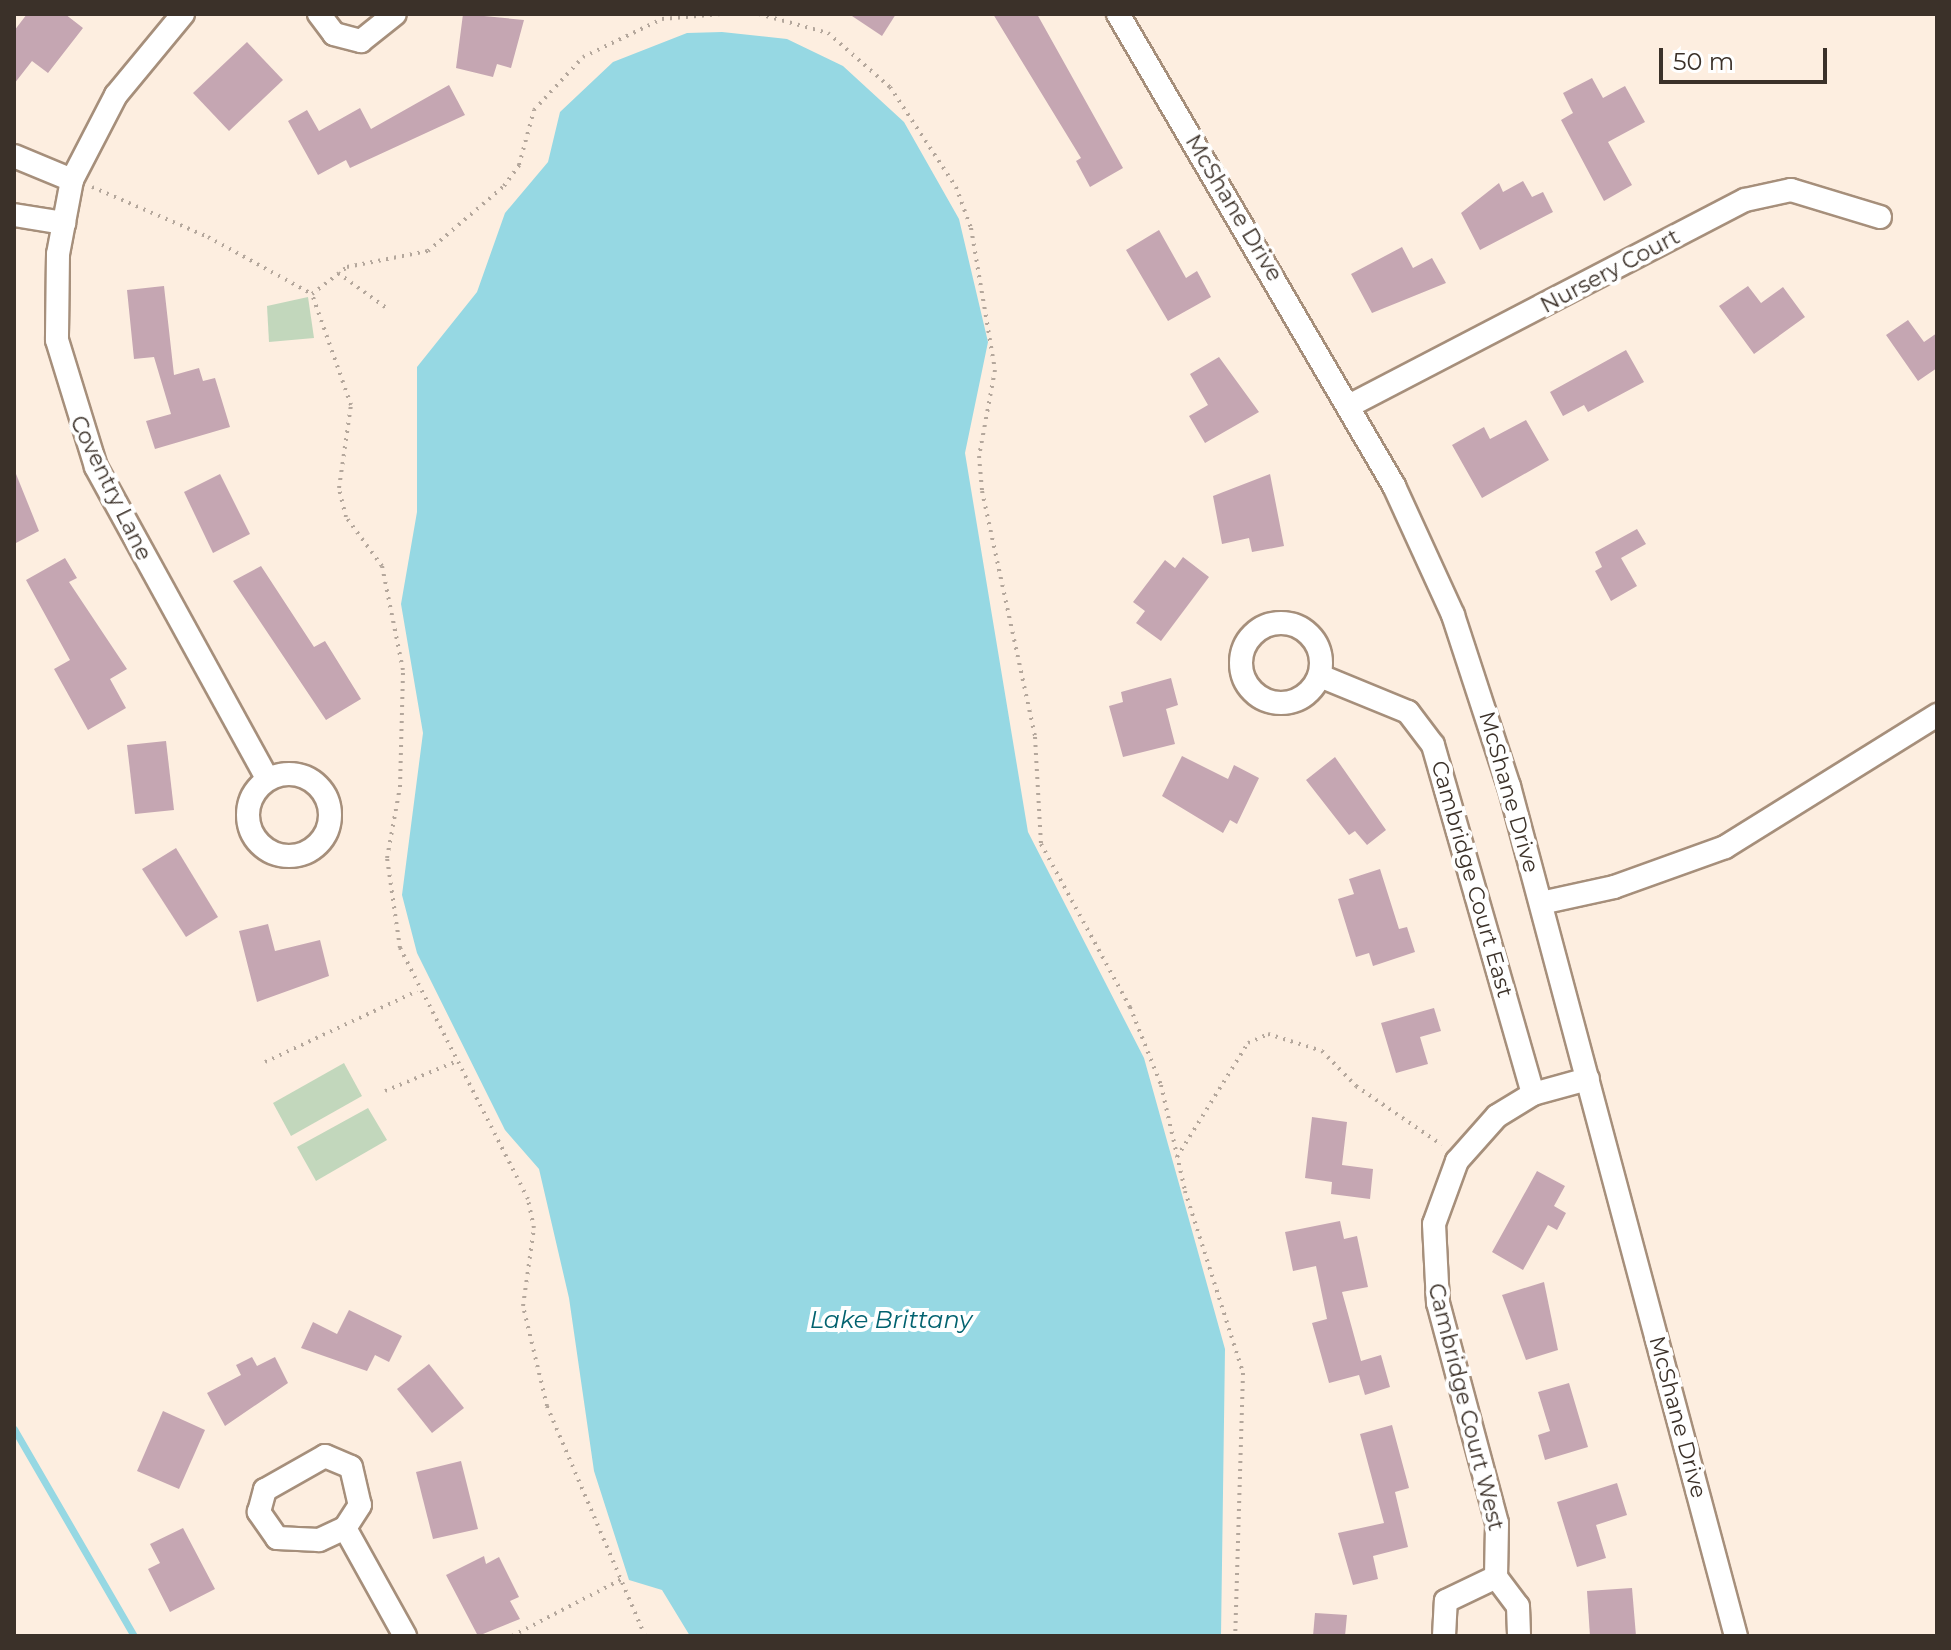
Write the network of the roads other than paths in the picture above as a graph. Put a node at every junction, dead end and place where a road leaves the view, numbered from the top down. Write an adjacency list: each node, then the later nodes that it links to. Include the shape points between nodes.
1 (183, 14): 6 (street, Coventry Lane, via 116,95)
2 (319, 14): 3 (street, via 334,34 361,41)
3 (395, 14)
4 (1118, 14): 10 (street, McShane Drive)
5 (14, 156): 6 (street)
6 (72, 180): 9 (street, Coventry Lane)
7 (14, 215): 9 (street)
8 (1880, 217): 10 (street, Nursery Court, via 1791,190 1745,200)
9 (64, 223): 13 (street, Coventry Lane, via 55,314 76,420)
10 (1349, 406): 14 (street, McShane Drive, via 1453,615)
11 (1325, 678): 16 (street, Cambridge Court East, via 1408,712 1433,745)
12 (1937, 715): 14 (street, via 1725,847 1614,887)
13 (267, 778)
14 (1541, 903): 15 (street, McShane Drive)
15 (1588, 1079): 16 (street, Cambridge Court West); 22 (street, McShane Drive)
16 (1533, 1094): 18 (street, Cambridge Court West, via 1497,1116 1461,1157 1434,1224 1431,1258 1497,1523)
17 (345, 1528): 17 (street, via 361,1490 341,1458 325,1456 291,1471 259,1503 265,1523 292,1543); 19 (street)
18 (1496, 1577): 20 (street, via 1446,1601); 21 (street, via 1518,1606)
19 (405, 1636)
20 (1444, 1636)
21 (1519, 1636)
22 (1736, 1636)

